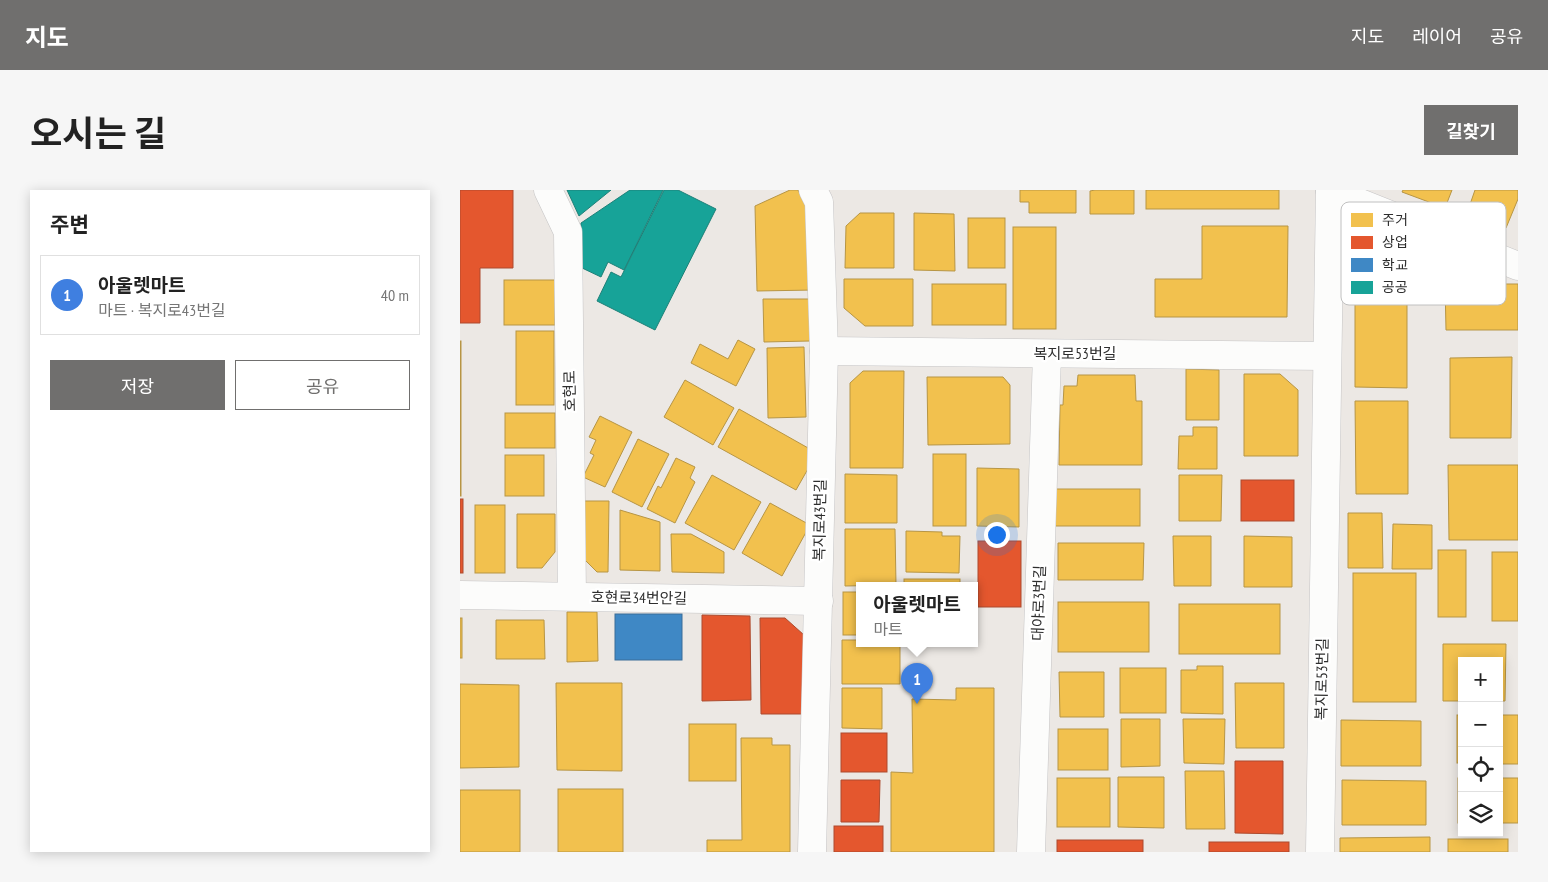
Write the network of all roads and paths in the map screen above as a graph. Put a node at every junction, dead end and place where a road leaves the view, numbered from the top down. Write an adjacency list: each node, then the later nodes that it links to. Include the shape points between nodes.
1 (548, 190): 11 (street, 호현로, via 568,232)
2 (813, 190): 7 (street, 복지로43번길, via 819,202)
3 (1330, 191): 4 (street); 9 (street, 복지로53번길)
4 (1358, 202)
5 (1506, 261): 6 (street)
6 (1518, 266)
7 (824, 351): 8 (street, 복지로53번길); 12 (street, 복지로43번길)
8 (1047, 354): 9 (street, 복지로53번길); 14 (street, 대야로3번길)
9 (1326, 356): 15 (street, 복지로53번길)
10 (460, 595): 11 (street, 호현로34번안길)
11 (572, 596): 12 (street, 호현로34번안길)
12 (819, 601): 13 (street, 복지로43번길)
13 (812, 852)
14 (1031, 852)
15 (1320, 852)

